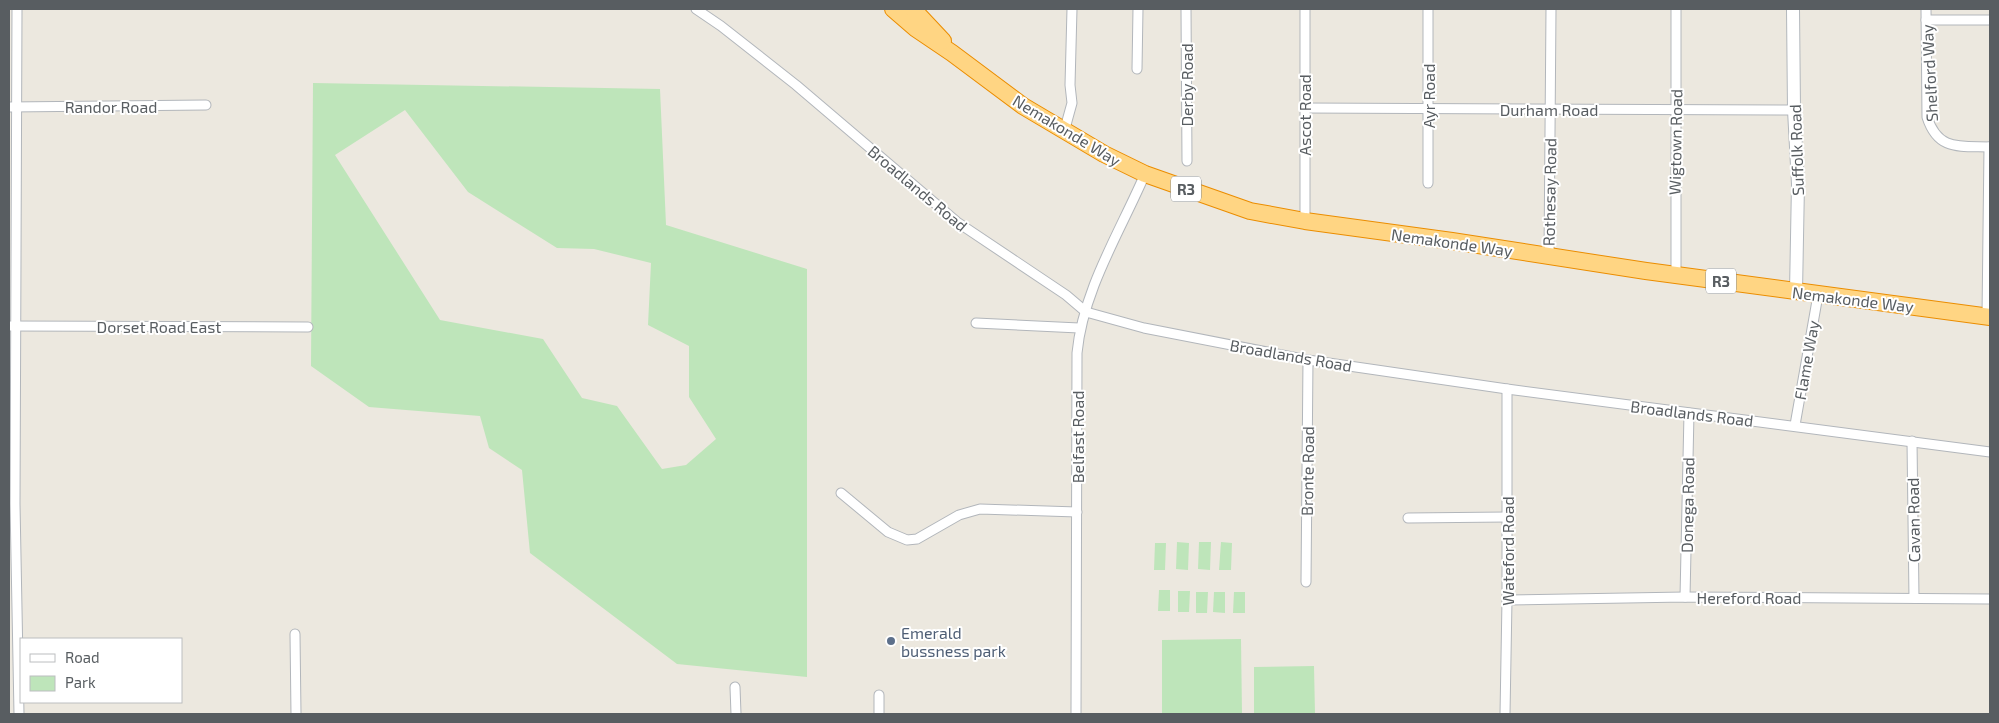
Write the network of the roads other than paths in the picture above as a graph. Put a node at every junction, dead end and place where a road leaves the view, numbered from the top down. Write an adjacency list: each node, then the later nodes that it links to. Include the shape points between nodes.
1 (17, 9): 19 (street)
2 (696, 9): 35 (street, Broadlands Road, via 796,86 956,222 1066,294)
3 (893, 9): 16 (highway, Nemakonde Way / R3, via 919,32)
4 (913, 9): 16 (highway, Nemakonde Way / R3)
5 (1072, 9): 25 (street, via 1072,103)
6 (1138, 9): 17 (street)
7 (1186, 9): 27 (street, Derby Road)
8 (1305, 9): 20 (street, Ascot Road)
9 (1428, 9): 22 (street, Ayr Road)
10 (1551, 9): 21 (street, Rothesay Road)
11 (1676, 9): 23 (street, Wigtown Road)
12 (1793, 9): 24 (street, Suffolk Road)
13 (1926, 9): 14 (street, Shelford Way)
14 (1926, 20): 15 (street); 26 (street, Shelford Way, via 1927,101 1932,131 1939,140 1949,144)
15 (1990, 20)
16 (952, 53): 25 (highway, Nemakonde Way / R3)
17 (1137, 69)
18 (206, 106): 19 (street, Randor Road)
19 (13, 107): 38 (street)
20 (1304, 108): 22 (street, Durham Road); 30 (street, Ascot Road)
21 (1551, 108): 22 (street, Durham Road); 23 (street, Durham Road); 31 (street, Rothesay Road)
22 (1428, 109): 29 (street, Ayr Road)
23 (1676, 109): 24 (street, Durham Road); 32 (street, Wigtown Road)
24 (1794, 110): 33 (street, Suffolk Road, via 1798,184)
25 (1064, 132): 28 (highway, Nemakonde Way / R3)
26 (1990, 147): 36 (street)
27 (1187, 161)
28 (1145, 174): 30 (highway, Nemakonde Way / R3, via 1250,211); 35 (street, Belfast Road, via 1092,290)
29 (1428, 183)
30 (1305, 221): 31 (highway, Nemakonde Way / R3)
31 (1549, 256): 32 (highway, Nemakonde Way / R3)
32 (1676, 274): 33 (highway, Nemakonde Way / R3)
33 (1796, 292): 34 (highway, Nemakonde Way / R3)
34 (1818, 295): 36 (highway, Nemakonde Way / R3); 44 (street, Flame Way)
35 (1086, 312): 40 (street, Belfast Road); 41 (street, Broadlands Road, via 1144,328)
36 (1989, 317)
37 (976, 323): 40 (street)
38 (12, 325): 39 (street, Dorset Road East); 57 (street)
39 (308, 327)
40 (1079, 328): 48 (street, Belfast Road)
41 (1308, 360): 42 (street, Broadlands Road); 51 (street, Bronte Road)
42 (1507, 389): 43 (street, Broadlands Road); 49 (street, Wateford Road)
43 (1689, 413): 44 (street, Broadlands Road); 52 (street, Donega Road)
44 (1794, 425): 45 (street, Broadlands Road)
45 (1912, 441): 46 (street, Broadlands Road); 53 (street, Cavan Road)
46 (1990, 452)
47 (841, 493): 48 (street, via 888,532 907,540 917,539 959,515 980,509)
48 (1078, 512): 64 (street, Belfast Road)
49 (1507, 517): 50 (street); 55 (street, Wateford Road)
50 (1408, 518)
51 (1306, 582)
52 (1685, 597): 53 (street, Hereford Road); 55 (street, Hereford Road)
53 (1914, 598): 54 (street, Hereford Road)
54 (1990, 599)
55 (1508, 600): 65 (street, Wateford Road)
56 (295, 634): 61 (street)
57 (20, 682): 60 (street)
58 (735, 687): 62 (street)
59 (879, 695): 63 (street)
60 (20, 714)
61 (296, 714)
62 (736, 714)
63 (879, 714)
64 (1076, 714)
65 (1505, 714)

